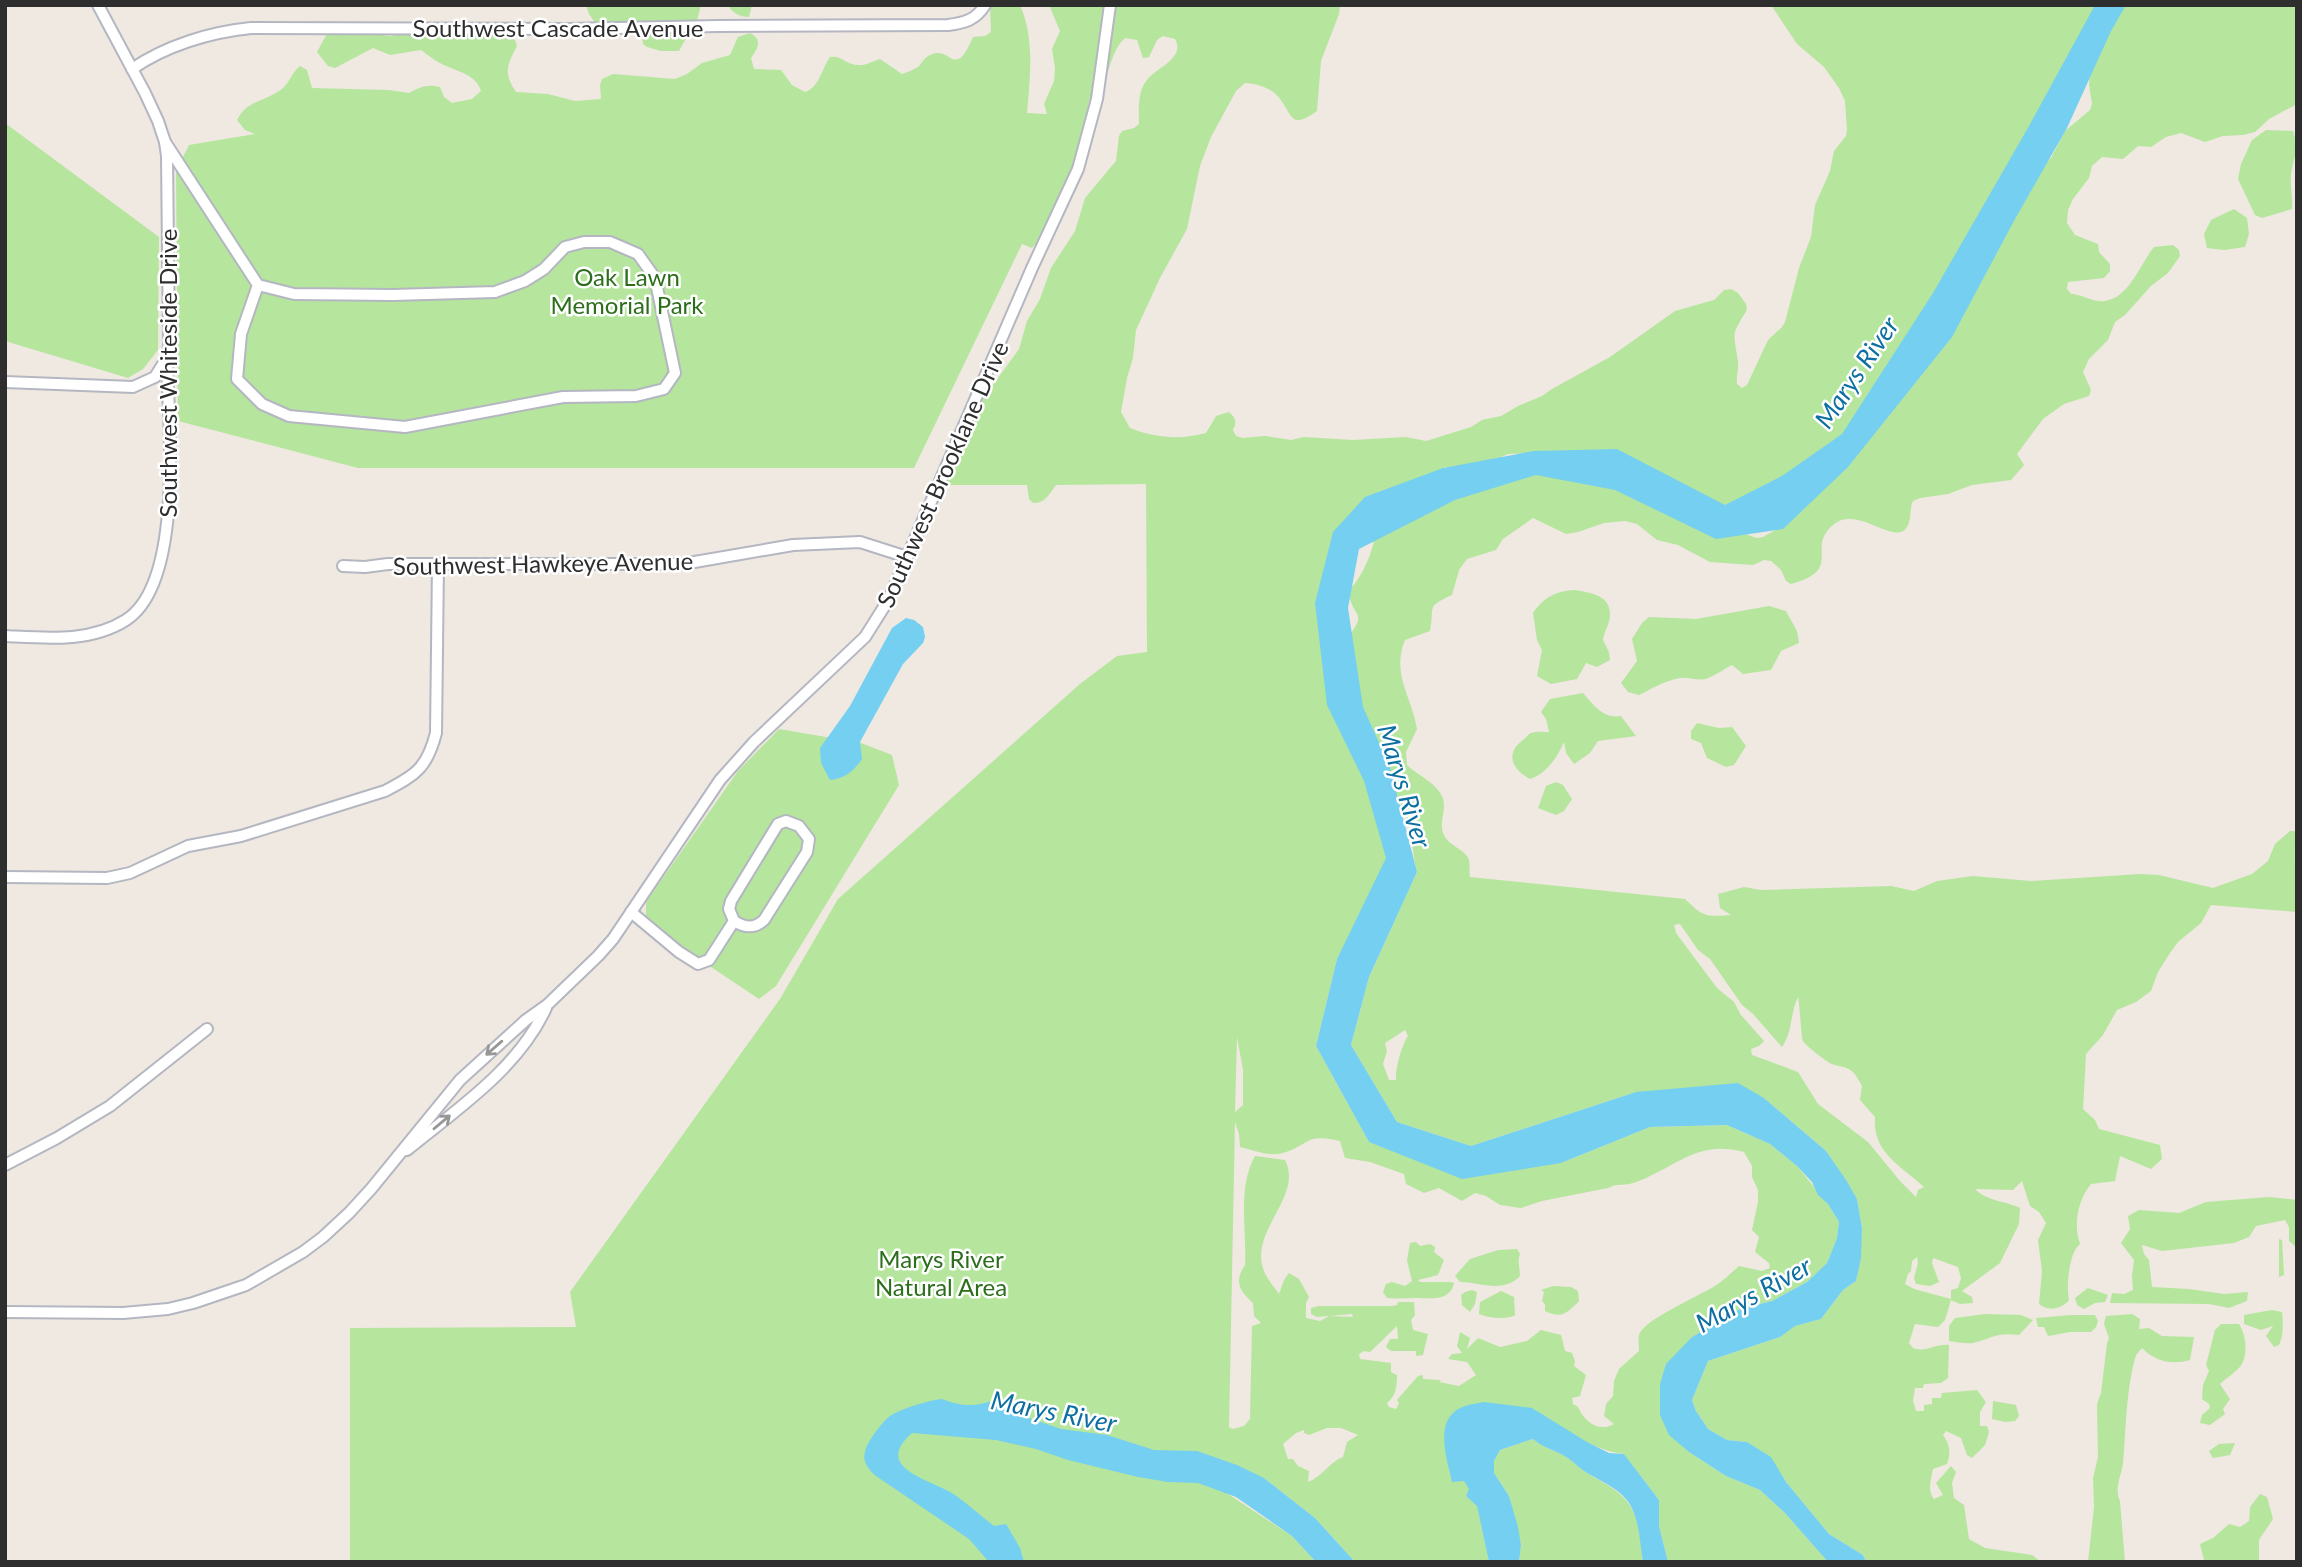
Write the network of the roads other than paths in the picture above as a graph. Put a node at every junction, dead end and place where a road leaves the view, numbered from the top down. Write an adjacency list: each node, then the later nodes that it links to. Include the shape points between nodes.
1 (98, 5): 4 (street, Southwest Whiteside Drive)
2 (985, 5): 4 (street, Southwest Cascade Avenue, via 976,17 948,25 251,28 180,45)
3 (1110, 5): 9 (street, Southwest Brooklane Drive, via 1097,99 1078,169)
4 (132, 69): 5 (street, Southwest Whiteside Drive)
5 (165, 142): 6 (street); 7 (street, Southwest Whiteside Drive)
6 (258, 285): 6 (street, via 294,294 495,292 544,270 565,247 610,242 638,254 655,278 675,373 664,388 636,396 563,397 405,427 289,416 262,404 237,379 241,334)
7 (167, 358): 8 (street, via 155,377 133,387); 12 (street, Southwest Whiteside Drive, via 166,534 158,575 147,600 128,619 91,635)
8 (5, 382)
9 (907, 557): 10 (street, Southwest Hawkeye Avenue, via 860,542 793,545 683,564); 14 (street, Southwest Brooklane Drive, via 889,599 865,637 732,766)
10 (438, 564): 11 (street, Southwest Hawkeye Avenue); 13 (street, via 436,733 430,754 407,780 240,836 188,846 130,873 107,878)
11 (343, 566)
12 (5, 635)
13 (5, 877)
14 (631, 912): 15 (street, via 698,964 713,956); 16 (street, Southwest Brooklane Drive, via 598,956)
15 (734, 921): 15 (street, via 747,927 764,919 807,852 809,839 799,826 786,821 778,824 732,901 729,909)
16 (547, 1005): 19 (street, Southwest Brooklane Drive, one-way to 19, via 460,1080); 19 (street, Southwest Brooklane Drive, one-way to 16, via 512,1060)
17 (208, 1029): 18 (street, via 110,1106)
18 (5, 1165)
19 (389, 1166): 20 (street, Southwest Brooklane Drive, via 323,1237 273,1271 225,1293 145,1312)
20 (5, 1312)

